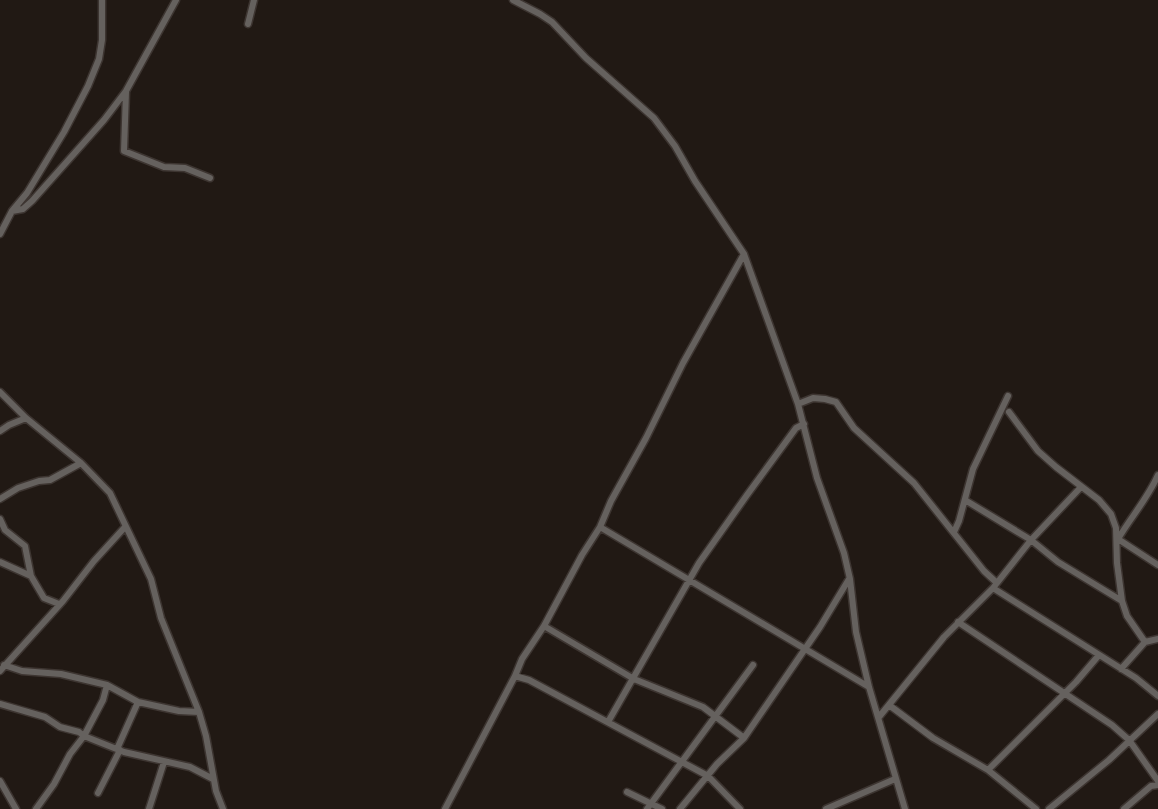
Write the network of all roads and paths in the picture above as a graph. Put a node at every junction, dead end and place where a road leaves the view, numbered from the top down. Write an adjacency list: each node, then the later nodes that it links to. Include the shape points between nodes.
1 (102, 0): 8 (street, via 99,59 88,86 27,193)
2 (176, 0): 6 (street)
3 (254, 0): 5 (street)
4 (513, 0): 10 (street, via 552,22 654,118)
5 (248, 24)
6 (126, 91): 7 (street, via 124,152); 8 (street, via 32,201 23,209)
7 (210, 178)
8 (12, 211): 9 (street)
9 (0, 234)
10 (744, 254): 13 (street); 25 (street)
11 (0, 392): 15 (street)
12 (1008, 396): 22 (street, via 973,469)
13 (798, 405): 16 (street); 26 (street, via 813,398 836,402 854,428 914,483)
14 (1010, 412): 20 (street, via 1038,451)
15 (26, 418): 17 (street); 18 (street)
16 (804, 424): 32 (street); 33 (street, via 796,428)
17 (0, 431)
18 (81, 463): 21 (street); 24 (street, via 110,493)
19 (1158, 475): 27 (street)
20 (1081, 487): 27 (street, via 1111,514); 28 (street)
21 (0, 499)
22 (965, 500): 26 (street); 28 (street)
23 (0, 519): 31 (street, via 5,530 25,546)
24 (125, 527): 36 (street); 55 (street, via 151,579 160,618)
25 (600, 527): 33 (street); 38 (street)
26 (954, 532): 34 (street)
27 (1118, 539): 30 (street); 35 (street)
28 (1031, 540): 34 (street); 35 (street, via 1058,562)
29 (0, 562): 31 (street)
30 (1158, 565)
31 (31, 576): 36 (street, via 44,598)
32 (849, 579): 41 (street); 49 (street)
33 (689, 580): 41 (street); 47 (street)
34 (995, 585): 37 (street); 42 (street)
35 (1122, 601): 40 (street)
36 (59, 604): 44 (street)
37 (958, 622): 50 (street); 54 (street)
38 (544, 626): 46 (street); 47 (street)
39 (1158, 639): 40 (street)
40 (1145, 642): 45 (street)
41 (805, 650): 49 (street); 61 (street)
42 (1099, 656): 45 (street); 50 (street)
43 (753, 665): 57 (street)
44 (2, 668): 48 (street, via 61,674)
45 (1121, 669): 51 (street)
46 (515, 676): 59 (street); 79 (street)
47 (634, 679): 57 (street); 59 (street)
48 (107, 685): 52 (street); 60 (street)
49 (869, 687): 58 (street)
50 (1066, 693): 62 (street); 66 (street)
51 (1158, 696)
52 (138, 702): 55 (street); 63 (street)
53 (0, 704): 60 (street, via 45,717)
54 (889, 705): 58 (street); 66 (street, via 933,738)
55 (199, 712): 68 (street)
56 (1158, 714): 62 (street)
57 (716, 716): 61 (street); 64 (street)
58 (879, 717): 69 (street)
59 (608, 722): 64 (street)
60 (84, 736): 63 (street); 76 (street)
61 (744, 738): 67 (street)
62 (1129, 740): 71 (street); 86 (street)
63 (118, 750): 65 (street); 73 (street)
64 (682, 761): 67 (street); 74 (street)
65 (164, 762): 68 (street, via 190,767); 77 (street)
66 (988, 770): 85 (street)
67 (708, 776): 81 (street); 82 (street)
68 (213, 778): 78 (street)
69 (895, 779): 83 (street); 84 (street)
70 (0, 781): 75 (street)
71 (1158, 783): 87 (street)
72 (627, 792): 74 (street)
73 (98, 793)
74 (649, 806): 80 (street)
75 (16, 808)
76 (36, 809)
77 (148, 809)
78 (223, 809)
79 (445, 809)
80 (662, 809)
81 (680, 809)
82 (740, 809)
83 (826, 809)
84 (905, 809)
85 (1036, 809)
86 (1049, 809)
87 (1124, 809)

